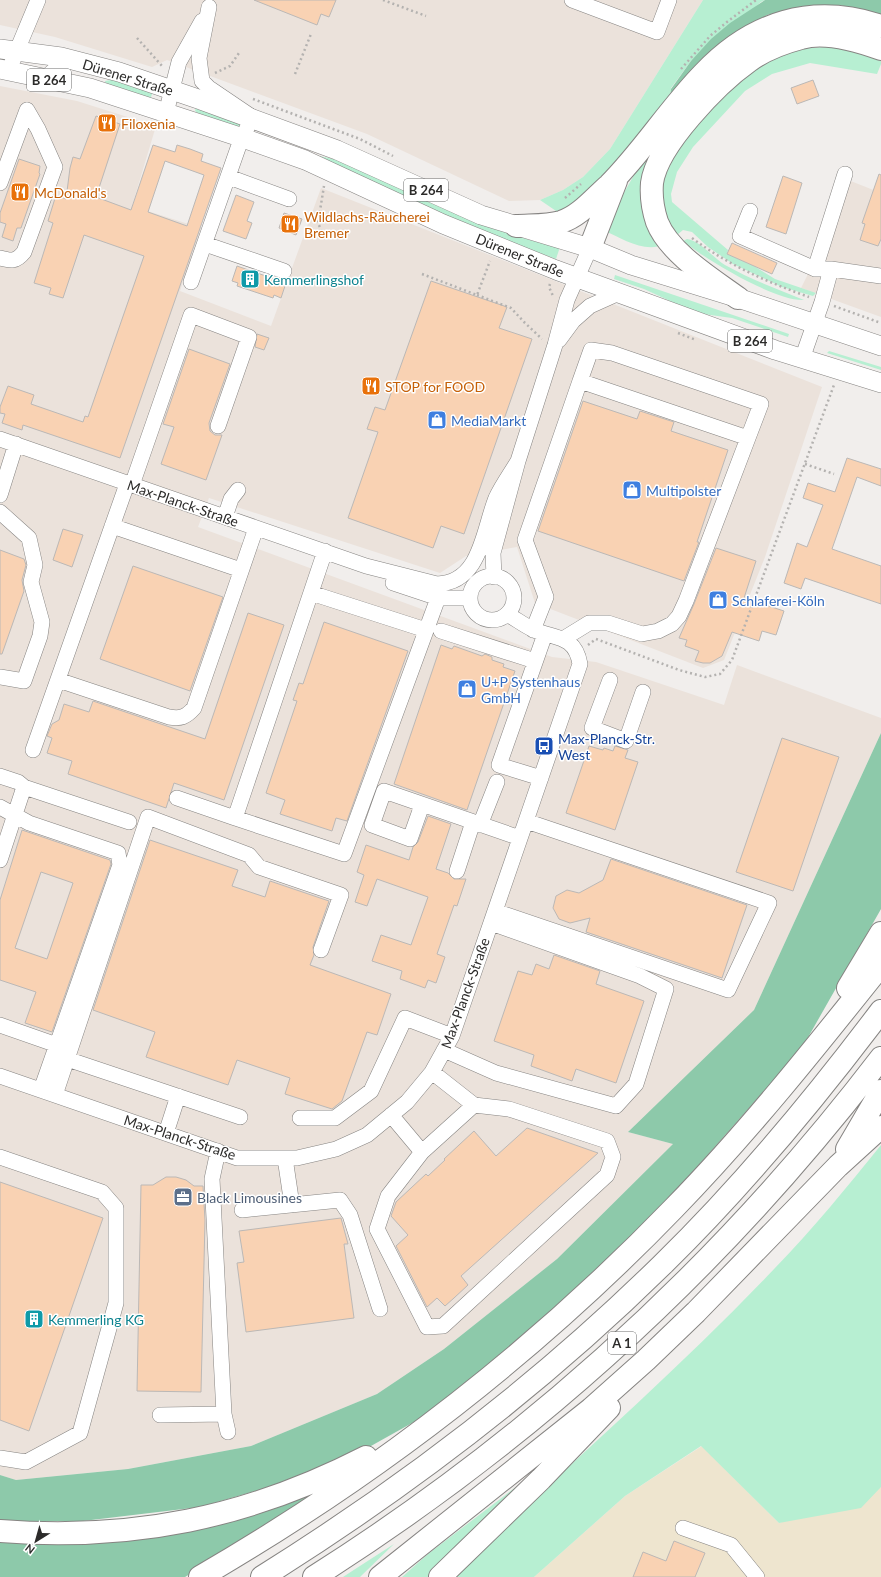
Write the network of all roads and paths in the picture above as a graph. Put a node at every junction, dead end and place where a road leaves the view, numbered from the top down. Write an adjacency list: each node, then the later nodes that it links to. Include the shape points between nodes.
1 (38, 0): 10 (street)
2 (382, 0): 6 (path)
3 (572, 0): 4 (street, via 657,32)
4 (669, 0)
5 (210, 4): 19 (street, via 180,62); 21 (street, via 199,58 202,81)
6 (426, 16)
7 (881, 26): 24 (highway, via 836,16 806,16 761,29 732,48 703,74)
8 (311, 34): 17 (path)
9 (137, 38): 14 (path)
10 (9, 49): 13 (main road, Dürener Straße / B 264); 15 (street)
11 (881, 49): 49 (highway, via 835,37 802,37 773,47 723,83 682,128 661,156 652,182 657,222 672,244 690,262)
12 (239, 53): 16 (path, via 230,66)
13 (72, 60): 18 (street, via 60,65); 19 (main road, Dürener Straße / B 264, via 119,72)
14 (165, 69)
15 (4, 71): 18 (main road, Dürener Straße / B 264)
16 (211, 74)
17 (295, 74)
18 (44, 79): 20 (main road, Dürener Straße / B 264, via 90,88)
19 (171, 90): 20 (street); 21 (main road, Dürener Straße / B 264)
20 (166, 113): 22 (main road, Dürener Straße / B 264)
21 (252, 117): 22 (street); 31 (main road, Dürener Straße / B 264, via 337,150 481,215)
22 (243, 138): 26 (street); 43 (main road, Dürener Straße / B 264, via 305,160 442,224)
23 (52, 159): 28 (street, via 26,110); 35 (street, via 20,244 14,250); 36 (street, via 55,167 24,252 12,262)
24 (619, 174): 31 (highway, via 581,211 562,221); 34 (highway)
25 (846, 174): 38 (street)
26 (229, 177): 29 (street); 33 (street)
27 (318, 181): 32 (path, via 325,184 318,223)
28 (0, 183)
29 (289, 199)
30 (750, 212): 38 (street, via 740,236)
31 (516, 226): 34 (main road, Dürener Straße / B 264)
32 (324, 236)
33 (205, 244): 40 (street); 44 (street)
34 (590, 248): 43 (street, Max-Planck-Straße); 49 (main road, Dürener Straße / B 264, via 631,264)
35 (0, 250)
36 (0, 258)
37 (497, 263): 48 (path, via 490,260)
38 (815, 269): 39 (street)
39 (831, 269): 42 (street); 50 (street)
40 (284, 271)
41 (422, 274): 48 (path)
42 (881, 276)
43 (576, 277): 47 (main road, Dürener Straße / B 264); 51 (street, Max-Planck-Straße)
44 (191, 282)
45 (544, 282): 46 (path)
46 (549, 287)
47 (619, 293): 51 (street, Max-Planck-Straße, via 590,306); 53 (main road, Dürener Straße / B 264)
48 (477, 295): 51 (path, via 511,308 542,339)
49 (738, 298): 50 (main road, Dürener Straße / B 264)
50 (814, 323): 52 (main road, Dürener Straße / B 264); 53 (street)
51 (555, 345): 61 (street, Max-Planck-Straße)
52 (881, 346)
53 (802, 359): 55 (main road, Dürener Straße / B 264)
54 (580, 382): 58 (street); 58 (street, via 591,350 612,353 761,404); 80 (street, via 525,540 546,597)
55 (881, 383)
56 (834, 385): 62 (path)
57 (218, 426): 64 (street, via 249,336 191,314)
58 (748, 438): 81 (street, via 686,601 672,624 658,632 642,634 608,623 590,623)
59 (0, 439): 60 (street, Max-Planck-Straße)
60 (16, 444): 64 (street, Max-Planck-Straße); 66 (street)
61 (518, 460): 72 (street, Max-Planck-Straße, via 496,497 476,557 468,571 460,578 448,584 437,584); 74 (street, Max-Planck-Straße, via 493,553)
62 (805, 464): 63 (path); 82 (path, via 732,660 720,674 705,677 679,670 596,639)
63 (834, 474)
64 (130, 484): 68 (street, Max-Planck-Straße); 69 (street)
65 (238, 490): 68 (street)
66 (0, 495)
67 (0, 512): 84 (street, via 29,538 35,565 31,582 42,622 40,636 24,681)
68 (225, 517): 70 (street, Max-Planck-Straße)
69 (112, 526): 73 (street); 85 (street)
70 (256, 528): 71 (street, Max-Planck-Straße); 73 (street)
71 (325, 551): 72 (street, Max-Planck-Straße); 75 (street)
72 (366, 566): 76 (street, Max-Planck-Straße, via 384,580)
73 (241, 570): 85 (street, via 194,708 187,716 180,719 169,717)
74 (494, 577): 77 (street, via 477,582 472,588); 78 (street, via 506,581 512,590 513,603)
75 (311, 592): 79 (street); 97 (street)
76 (438, 598): 77 (street, Max-Planck-Straße); 79 (street)
77 (470, 598): 78 (street, via 472,608 484,618 497,620)
78 (507, 614): 80 (street)
79 (433, 630): 83 (street); 97 (street, via 344,854)
80 (539, 632): 81 (street); 83 (street)
81 (563, 639): 82 (street)
82 (578, 652): 90 (street, Max-Planck-Straße, via 580,664)
83 (535, 661): 90 (street, via 499,765)
84 (0, 677)
85 (58, 680): 88 (street)
86 (610, 680): 87 (street, via 592,728 626,741)
87 (642, 692)
88 (33, 750)
89 (0, 776): 92 (street, via 18,782)
90 (541, 778): 98 (street, Max-Planck-Straße)
91 (497, 782): 100 (street)
92 (24, 787): 96 (street); 99 (street)
93 (177, 798): 97 (street)
94 (422, 805): 100 (street)
95 (0, 807): 96 (street)
96 (15, 814): 102 (street); 111 (street, via 29,823 118,853 120,865)
97 (235, 818)
98 (526, 821): 101 (street, Max-Planck-Straße); 104 (street, via 769,904 728,990)
99 (129, 822)
100 (477, 824): 101 (street); 103 (street)
101 (520, 838): 104 (street, Max-Planck-Straße)
102 (0, 860)
103 (457, 871)
104 (493, 917): 110 (street, Max-Planck-Straße); 113 (street, via 640,976 666,989 636,1084 616,1106 496,1074)
105 (881, 933): 112 (highway)
106 (321, 950): 115 (street, via 341,895 259,867 249,855 148,817)
107 (881, 965): 112 (highway)
108 (881, 1011): 146 (highway, A 1, via 768,1152 663,1264 599,1325 499,1410 428,1465 365,1510)
109 (0, 1025): 111 (street)
110 (452, 1036): 113 (street, Max-Planck-Straße); 124 (street, via 405,1018 371,1091 335,1118)
111 (57, 1045): 119 (street)
112 (814, 1049): 138 (highway, via 741,1136 637,1246 537,1338)
113 (444, 1050): 116 (street, Max-Planck-Straße)
114 (881, 1058): 147 (highway, A 1, via 768,1195 632,1334 571,1388 446,1486)
115 (67, 1059): 119 (street); 120 (street)
116 (432, 1072): 121 (street); 122 (street, Max-Planck-Straße, via 408,1102)
117 (0, 1076): 119 (street, Max-Planck-Straße)
118 (881, 1091): 131 (highway)
119 (48, 1092): 126 (street, Max-Planck-Straße)
120 (178, 1096): 123 (street); 126 (street)
121 (474, 1105): 128 (street); 128 (street, via 509,1109 607,1141 613,1157 607,1175 443,1326 427,1327 377,1229 388,1196)
122 (392, 1115): 128 (street); 130 (street, Max-Planck-Straße, via 367,1135 336,1149 297,1158)
123 (240, 1117)
124 (300, 1118)
125 (881, 1127): 131 (highway)
126 (166, 1133): 127 (street, Max-Planck-Straße)
127 (218, 1152): 130 (street, Max-Planck-Straße, via 237,1158); 136 (street, via 212,1178)
128 (422, 1152)
129 (0, 1157): 140 (street, via 102,1192 116,1208 116,1303 80,1433 26,1462)
130 (285, 1158): 132 (street)
131 (838, 1166): 135 (highway)
132 (292, 1205): 133 (street); 134 (street, via 340,1200 350,1215)
133 (242, 1210)
134 (380, 1309)
135 (660, 1347): 148 (highway, via 591,1409); 149 (highway, via 584,1435)
136 (224, 1414): 137 (street); 139 (street)
137 (160, 1415)
138 (431, 1423): 142 (highway, via 319,1480 223,1514 168,1525 112,1532 51,1534); 143 (highway, via 375,1465)
139 (228, 1432)
140 (0, 1458)
141 (683, 1528): 150 (street, via 731,1545)
142 (0, 1531)
143 (253, 1546): 144 (highway); 145 (highway)
144 (200, 1577)
145 (215, 1577)
146 (262, 1577)
147 (314, 1577)
148 (380, 1577)
149 (440, 1577)
150 (756, 1577)

